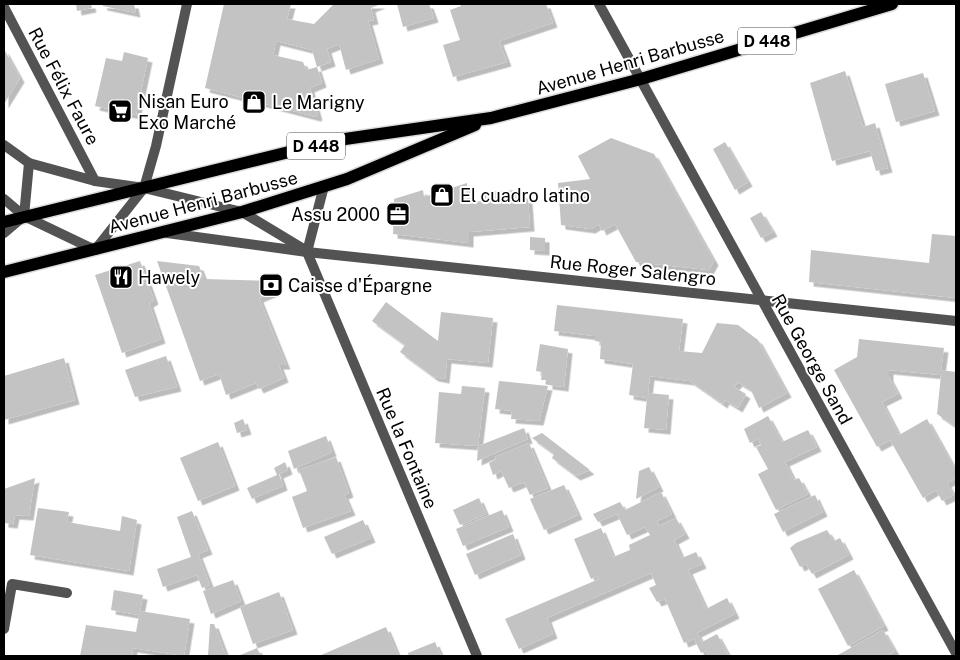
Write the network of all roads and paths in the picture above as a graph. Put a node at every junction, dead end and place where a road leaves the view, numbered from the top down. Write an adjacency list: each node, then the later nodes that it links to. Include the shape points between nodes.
1 (187, 4): 11 (street)
2 (599, 4): 5 (street, Rue George Sand)
3 (892, 4): 5 (main road, Avenue Henri Barbusse / D 448)
4 (4, 7): 9 (street, Rue Félix Faure)
5 (641, 79): 6 (main road, Avenue Henri Barbusse / D 448); 21 (street, Rue George Sand)
6 (491, 118): 10 (main road, Avenue Henri Barbusse / D 448); 11 (main road, Avenue Henri Barbusse / D 448, via 338,140)
7 (4, 144): 8 (street)
8 (29, 164): 9 (street, Rue Roger Salengro); 14 (street)
9 (95, 181): 11 (street, Rue Roger Salengro)
10 (324, 186): 13 (main road, Avenue Henri Barbusse / D 448); 19 (street)
11 (144, 188): 13 (street, Rue Roger Salengro); 14 (main road, Avenue Henri Barbusse / D 448); 18 (street)
12 (4, 199): 14 (street)
13 (242, 212): 16 (main road, Avenue Henri Barbusse / D 448); 19 (street, Rue Roger Salengro)
14 (24, 216): 15 (main road, Avenue Henri Barbusse / D 448); 17 (street); 18 (street)
15 (4, 222)
16 (166, 232): 18 (main road, Avenue Henri Barbusse / D 448); 19 (street, Rue Roger Salengro)
17 (4, 233)
18 (95, 250): 20 (main road, Avenue Henri Barbusse / D 448)
19 (307, 252): 21 (street, Rue Roger Salengro); 26 (street, Rue la Fontaine)
20 (4, 272)
21 (761, 299): 22 (street, Rue Roger Salengro); 25 (street, Rue George Sand)
22 (956, 322)
23 (67, 593): 24 (street, via 12,584)
24 (4, 629)
25 (956, 653)
26 (477, 656)

